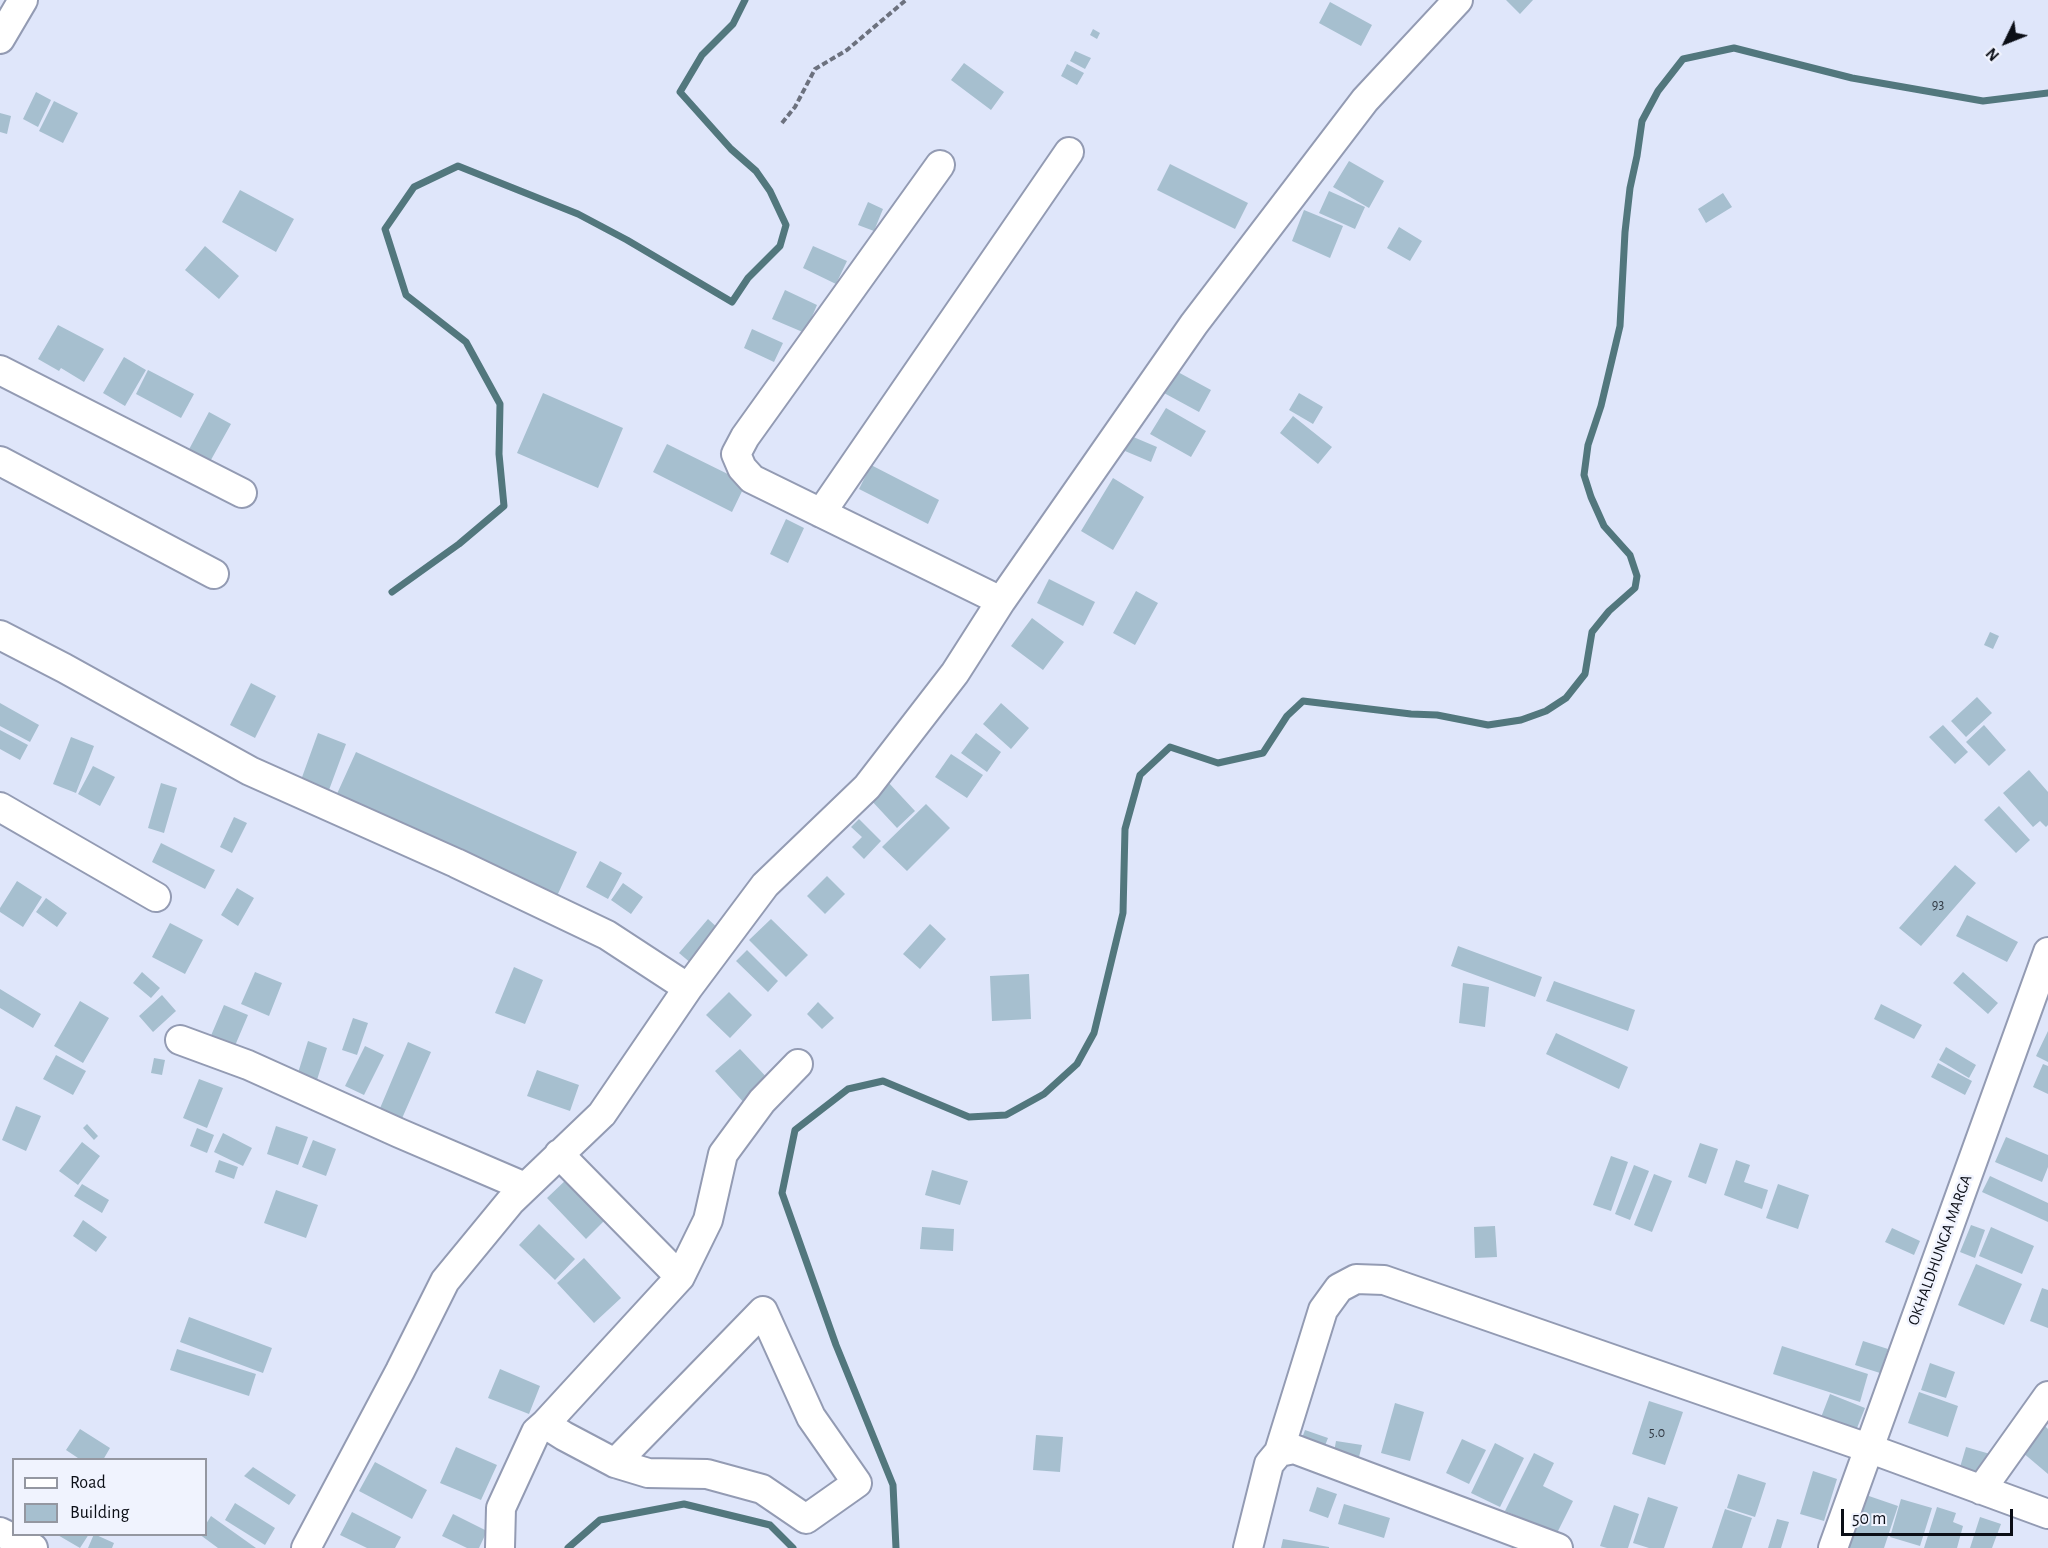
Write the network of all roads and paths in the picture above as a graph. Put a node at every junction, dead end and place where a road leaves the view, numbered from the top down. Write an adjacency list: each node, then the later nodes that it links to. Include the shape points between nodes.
1 (23, 0): 4 (street)
2 (906, 0): 5 (path, via 847,50 815,69)
3 (1458, 0): 13 (street, via 1365,100 1194,324)
4 (0, 39)
5 (782, 123)
6 (1069, 152): 11 (street)
7 (940, 165): 11 (street, via 736,454 752,479)
8 (0, 370): 10 (street)
9 (0, 461): 12 (street)
10 (242, 492)
11 (821, 513): 13 (street)
12 (214, 574)
13 (1001, 602): 18 (street, via 956,673 867,787 765,885)
14 (0, 635): 18 (street, via 249,771 607,935)
15 (0, 807): 16 (street)
16 (156, 897)
17 (2048, 952): 26 (street, OKHALDHUNGA MARGA)
18 (688, 988): 21 (street, via 602,1114)
19 (180, 1040): 22 (street, via 248,1065)
20 (798, 1064): 23 (street, via 762,1101 723,1154 708,1220)
21 (560, 1154): 22 (street); 23 (street)
22 (525, 1187): 33 (street, via 445,1281)
23 (680, 1277): 25 (street)
24 (2048, 1396): 29 (street)
25 (545, 1424): 28 (street); 34 (street, via 536,1432 501,1508)
26 (1868, 1448): 27 (street, via 1407,1287 1384,1280 1356,1279 1339,1288 1323,1310); 29 (street); 37 (street, OKHALDHUNGA MARGA)
27 (1279, 1452): 35 (street, via 1269,1464); 36 (street, via 1294,1449)
28 (615, 1463): 28 (street, via 763,1311 811,1417 857,1484 806,1519 762,1489 707,1474 648,1473)
29 (1981, 1490): 30 (street)
30 (2048, 1514)
31 (0, 1532): 32 (street)
32 (33, 1548)
33 (306, 1548)
34 (500, 1548)
35 (1248, 1548)
36 (1558, 1548)
37 (1833, 1548)

